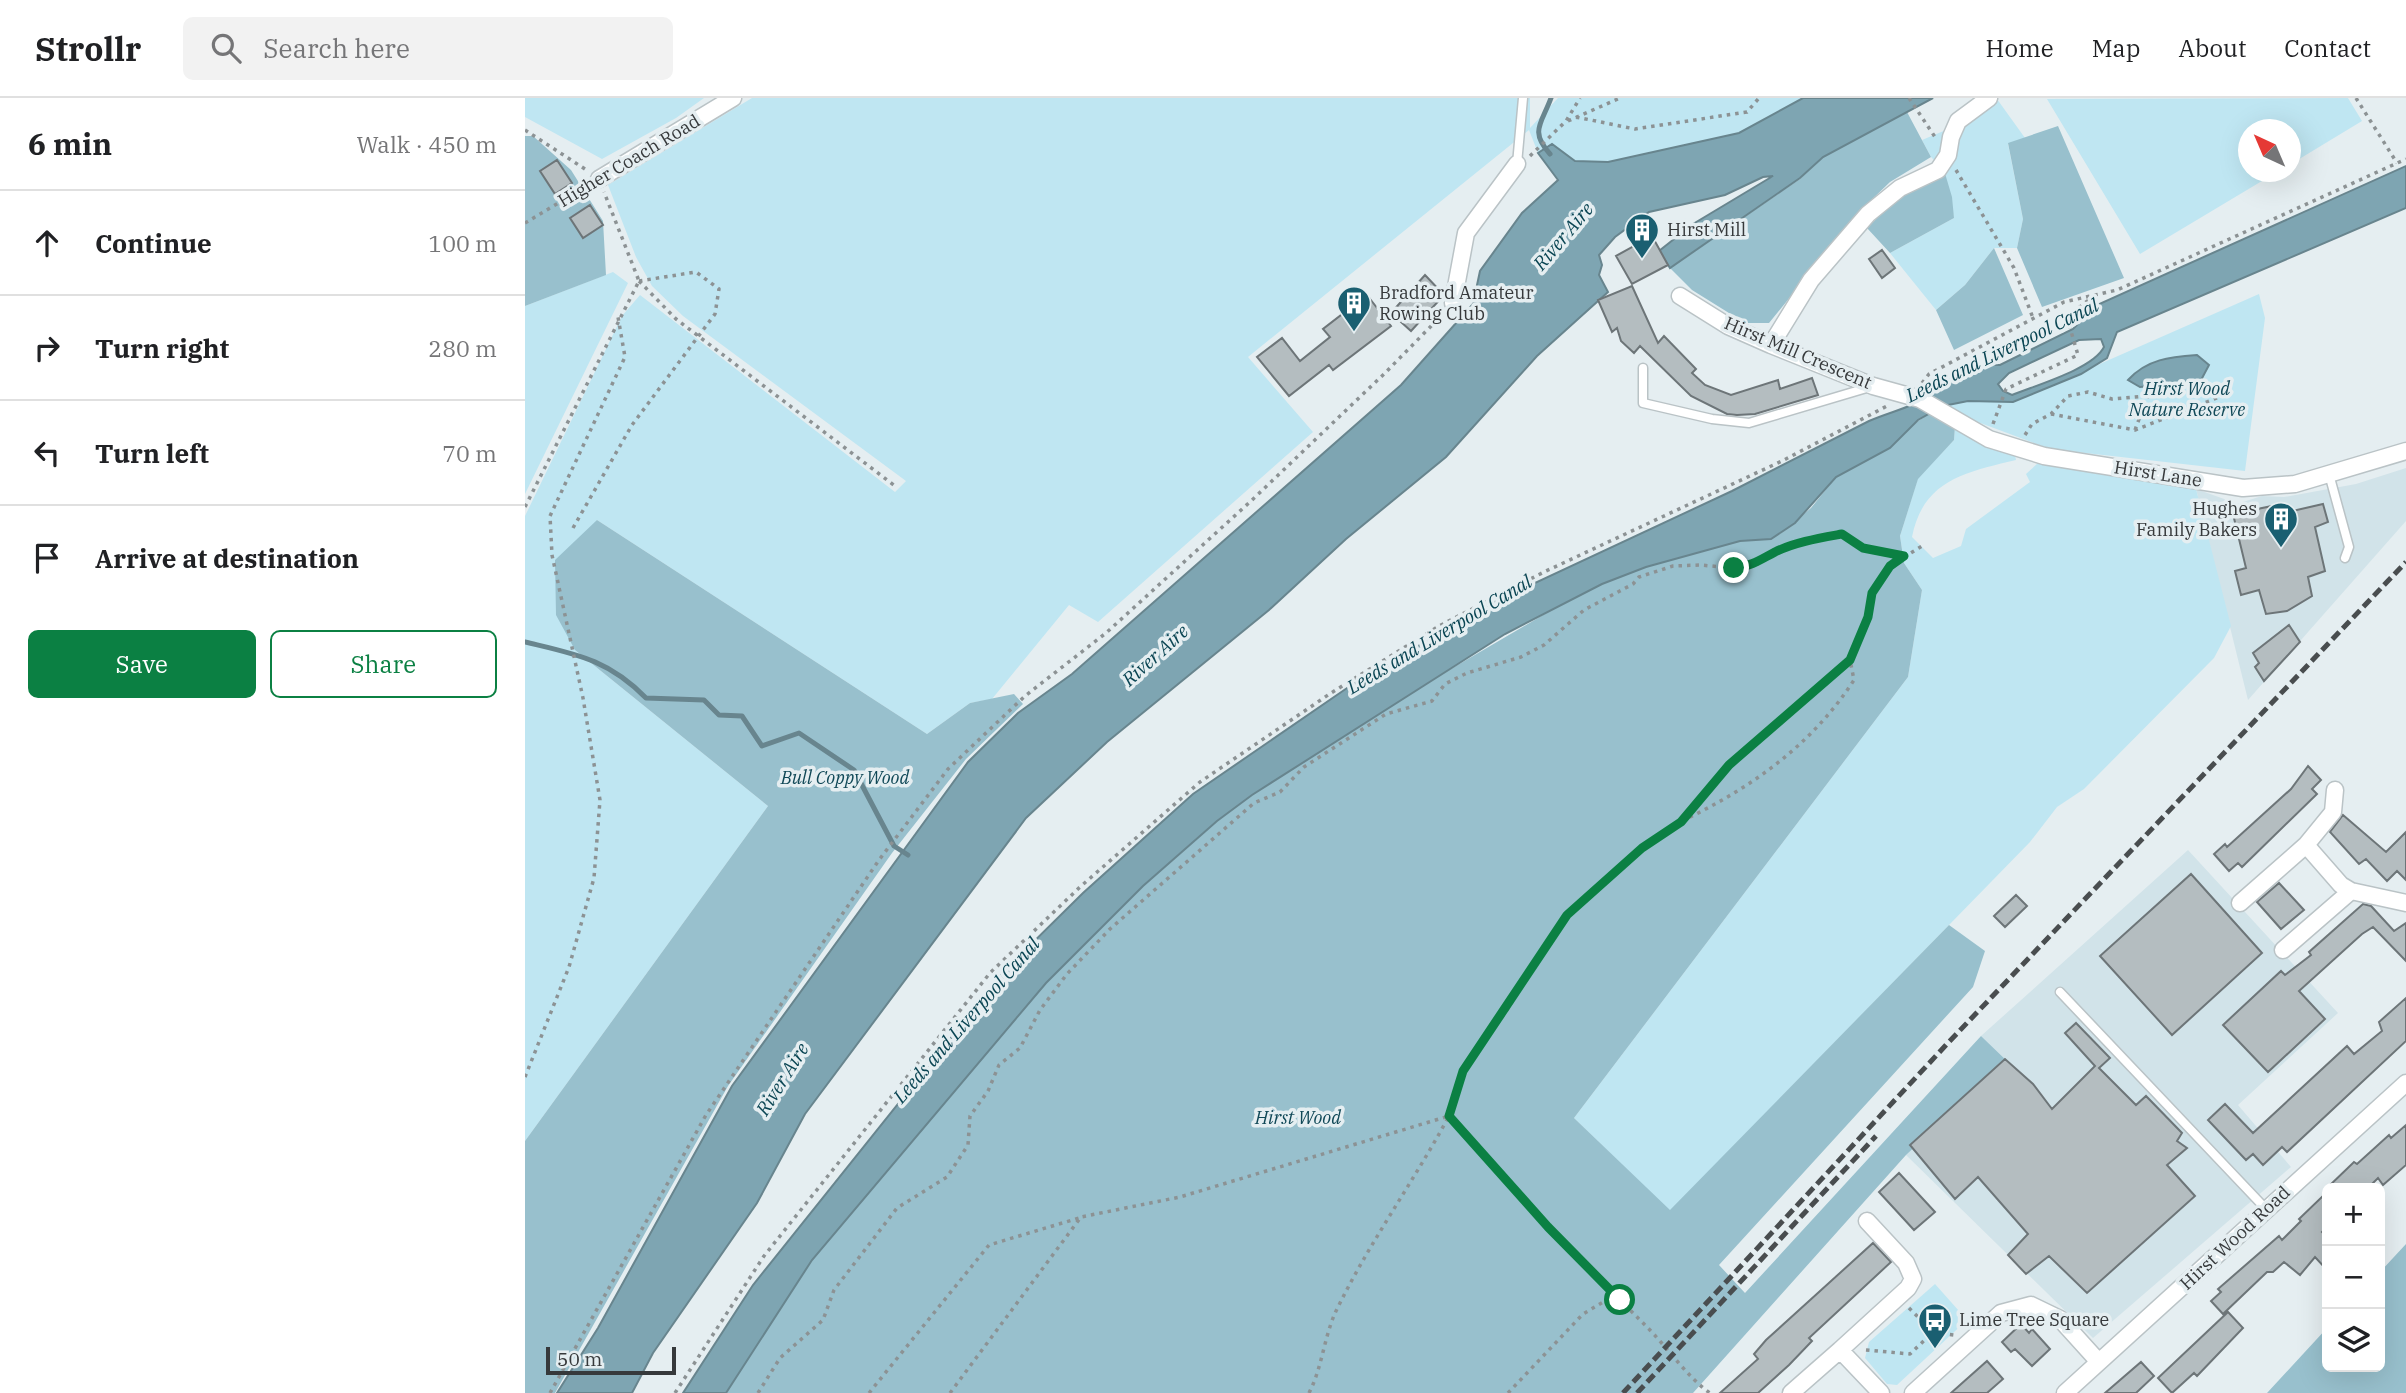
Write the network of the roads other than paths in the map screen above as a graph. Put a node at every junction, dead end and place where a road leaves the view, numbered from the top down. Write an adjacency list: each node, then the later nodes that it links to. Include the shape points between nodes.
1 (733, 98): 5 (street, Higher Coach Road)
2 (1523, 98): 4 (lane)
3 (1989, 98): 8 (street, via 1958,121 1948,155 1938,170 1900,188 1868,214 1811,280)
4 (1517, 164): 7 (street, via 1466,233)
5 (599, 179)
6 (1680, 296): 8 (street, Hirst Mill Crescent, via 1728,326)
7 (1453, 303)
8 (1771, 345): 10 (street, Hirst Mill Crescent)
9 (1643, 368): 10 (lane, via 1643,404 1749,423)
10 (1873, 386): 11 (street, Hirst Mill Crescent)
11 (1914, 396): 13 (street, Hirst Lane, via 1989,439 2044,456 2243,488 2295,484)
12 (2406, 451): 13 (street, Hirst Lane)
13 (2329, 474): 14 (lane, via 2349,547)
14 (2345, 558)
15 (2335, 790): 16 (street, via 2333,812)
16 (2306, 845): 17 (street); 18 (street)
17 (2351, 891): 19 (street); 20 (street)
18 (2240, 902)
19 (2406, 903)
20 (2283, 950)
21 (2060, 992): 23 (lane)
22 (2406, 1083): 23 (street, Hirst Wood Road)
23 (2265, 1208): 26 (street, Hirst Wood Road, via 2216,1258)
24 (1867, 1221): 25 (street, via 1911,1270 1913,1279)
25 (1842, 1348): 27 (street); 28 (street)
26 (2098, 1361): 29 (street, via 2060,1319 2031,1305 2001,1313); 30 (street, Hirst Wood Road)
27 (1791, 1393)
28 (1881, 1393)
29 (1913, 1393)
30 (2065, 1393)

